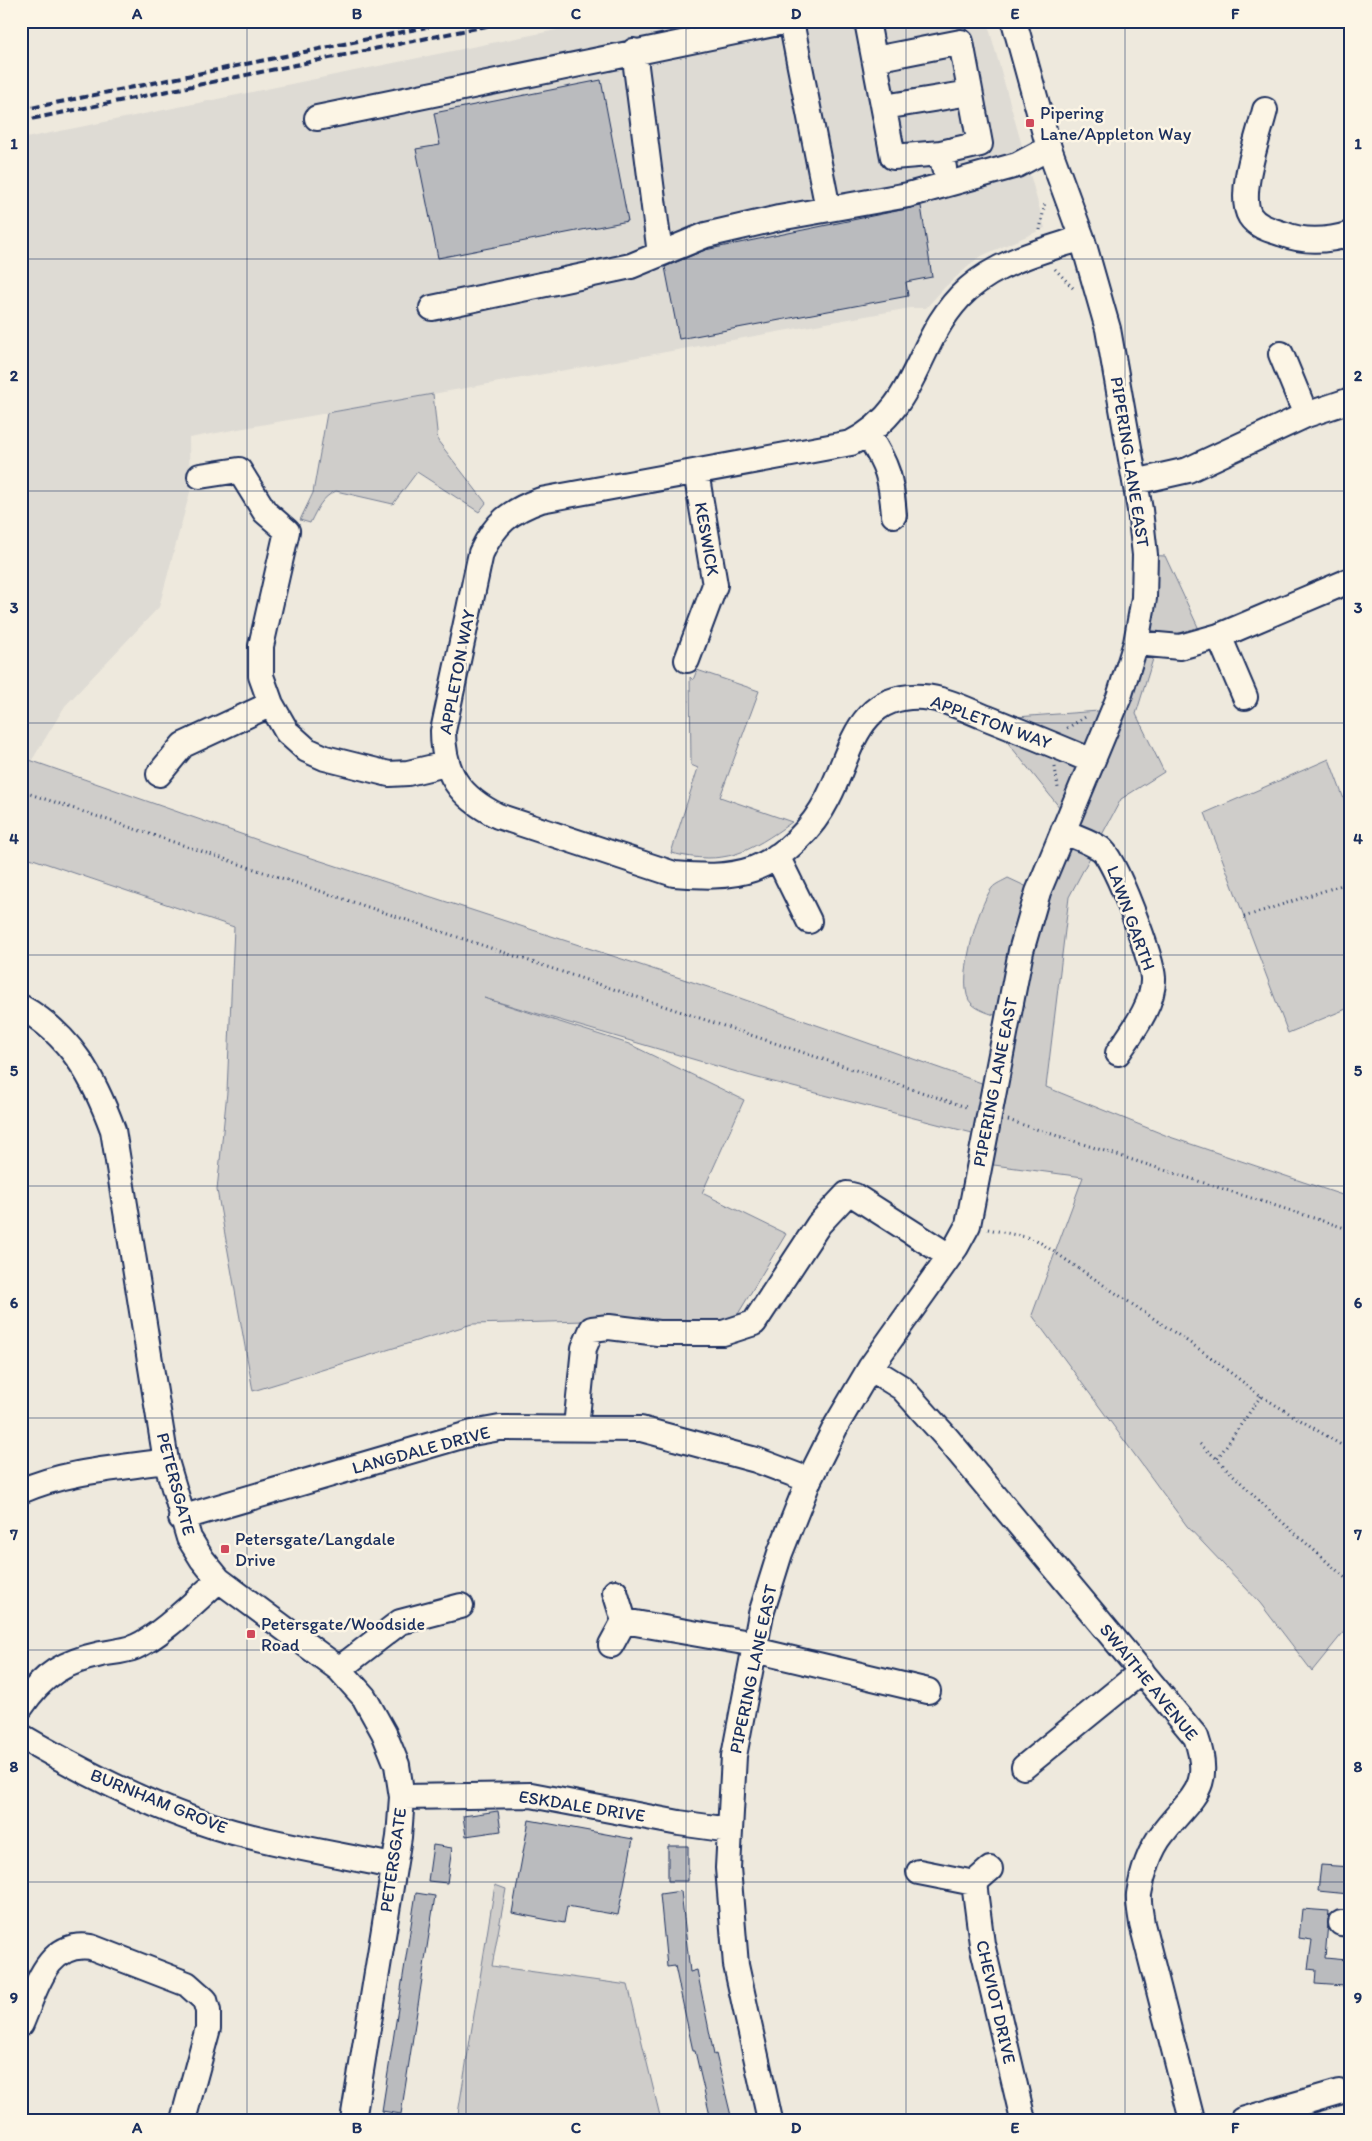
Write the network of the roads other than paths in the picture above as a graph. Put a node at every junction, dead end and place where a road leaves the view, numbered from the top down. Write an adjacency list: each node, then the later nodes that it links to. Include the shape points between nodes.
1 (790, 21): 4 (street); 13 (street)
2 (868, 21): 5 (street)
3 (1014, 21): 10 (street, PIPERING LANE EAST)
4 (634, 51): 9 (street); 16 (street)
5 (875, 60): 6 (street, via 960,42); 7 (street)
6 (970, 93): 7 (street); 11 (street, via 980,144)
7 (884, 107): 11 (street, via 894,157)
8 (1265, 110): 14 (street, via 1247,184 1246,203 1250,215 1259,226 1293,238 1315,241)
9 (317, 118)
10 (1049, 148): 12 (street, via 1017,165); 15 (street, PIPERING LANE EAST)
11 (940, 153): 12 (street)
12 (948, 184): 13 (street, via 908,195)
13 (828, 209): 16 (street, via 706,235)
14 (1351, 234)
15 (1082, 238): 21 (street, APPLETON WAY, via 1012,261 967,289 929,341 898,406); 24 (street, PIPERING LANE EAST, via 1108,329)
16 (660, 254): 17 (street, via 631,266)
17 (432, 308)
18 (1281, 354): 20 (street)
19 (1351, 400): 20 (street)
20 (1306, 415): 24 (street, via 1188,470)
21 (868, 435): 22 (street, APPLETON WAY, via 851,443); 25 (street, via 888,468)
22 (696, 472): 29 (street, KESWICK, via 715,585); 33 (street, APPLETON WAY, via 541,500 519,508 501,521 481,553 444,731)
23 (200, 476): 31 (street, via 239,470 265,512 287,532 261,646 261,676)
24 (1135, 482): 28 (street, PIPERING LANE EAST, via 1145,556 1144,598)
25 (894, 516)
26 (1351, 580): 27 (street)
27 (1219, 636): 28 (street, via 1180,647); 30 (street)
28 (1136, 643): 32 (street, PIPERING LANE EAST)
29 (687, 660)
30 (1248, 702)
31 (271, 704): 33 (street, via 287,732 307,750 325,758 389,774); 34 (street, via 183,745)
32 (1092, 761): 35 (street, PIPERING LANE EAST); 36 (street, APPLETON WAY, via 954,705 932,699 906,697 891,700 878,707 863,722 818,816 801,837)
33 (446, 764): 36 (street, APPLETON WAY, via 464,794 498,816 674,874 728,875)
34 (159, 774)
35 (1063, 831): 39 (street, LAWN GARTH, via 1102,849 1114,865 1148,958 1153,979 1149,997); 40 (street, PIPERING LANE EAST, via 1038,892 1021,951 968,1225)
36 (778, 856): 37 (street)
37 (809, 921)
38 (21, 1007): 43 (street, PETERSGATE, via 56,1030 87,1071 113,1130)
39 (1118, 1053)
40 (949, 1256): 41 (street, PIPERING LANE EAST); 42 (street, via 847,1194 818,1224 754,1323 723,1333 658,1334 609,1327 592,1328 584,1348)
41 (870, 1368): 44 (street, PIPERING LANE EAST); 54 (street, SWAITHE AVENUE, via 902,1388 946,1437)
42 (576, 1427): 44 (street, LANGDALE DRIVE, via 641,1429 756,1460); 46 (street, LANGDALE DRIVE, via 500,1428 472,1433)
43 (166, 1461): 45 (street, via 80,1474); 46 (street, PETERSGATE)
44 (809, 1480): 52 (street, PIPERING LANE EAST, via 780,1553)
45 (21, 1491)
46 (182, 1518): 47 (street, PETERSGATE, via 189,1538)
47 (219, 1580): 53 (street, PETERSGATE); 56 (street, via 135,1647 67,1663 48,1675)
48 (615, 1592): 50 (street)
49 (461, 1606): 53 (street, via 400,1622)
50 (624, 1621): 51 (street); 52 (street)
51 (611, 1645)
52 (754, 1647): 55 (street); 60 (street, PIPERING LANE EAST, via 734,1756)
53 (339, 1669): 59 (street, PETERSGATE, via 364,1697 384,1733 397,1765)
54 (1142, 1671): 58 (street); 69 (street, SWAITHE AVENUE, via 1196,1737 1203,1757 1202,1780 1189,1805 1162,1834 1146,1865 1138,1895 1142,1924)
55 (928, 1691)
56 (21, 1707)
57 (21, 1736): 61 (street, BURNHAM GROVE, via 122,1789 232,1832)
58 (1024, 1767)
59 (402, 1797): 60 (street, ESKDALE DRIVE, via 531,1795); 61 (street, PETERSGATE)
60 (730, 1830): 67 (street, PIPERING LANE EAST, via 728,1868 736,1965)
61 (393, 1866): 66 (street, PETERSGATE)
62 (919, 1872): 68 (street, CHEVIOT DRIVE, via 982,1876 982,1944)
63 (21, 2024): 65 (street, via 55,1955 78,1945 187,1984 205,2000 208,2028)
64 (1339, 2092): 70 (street)
65 (183, 2120)
66 (353, 2120)
67 (770, 2120)
68 (1023, 2120)
69 (1192, 2120)
70 (1242, 2120)

